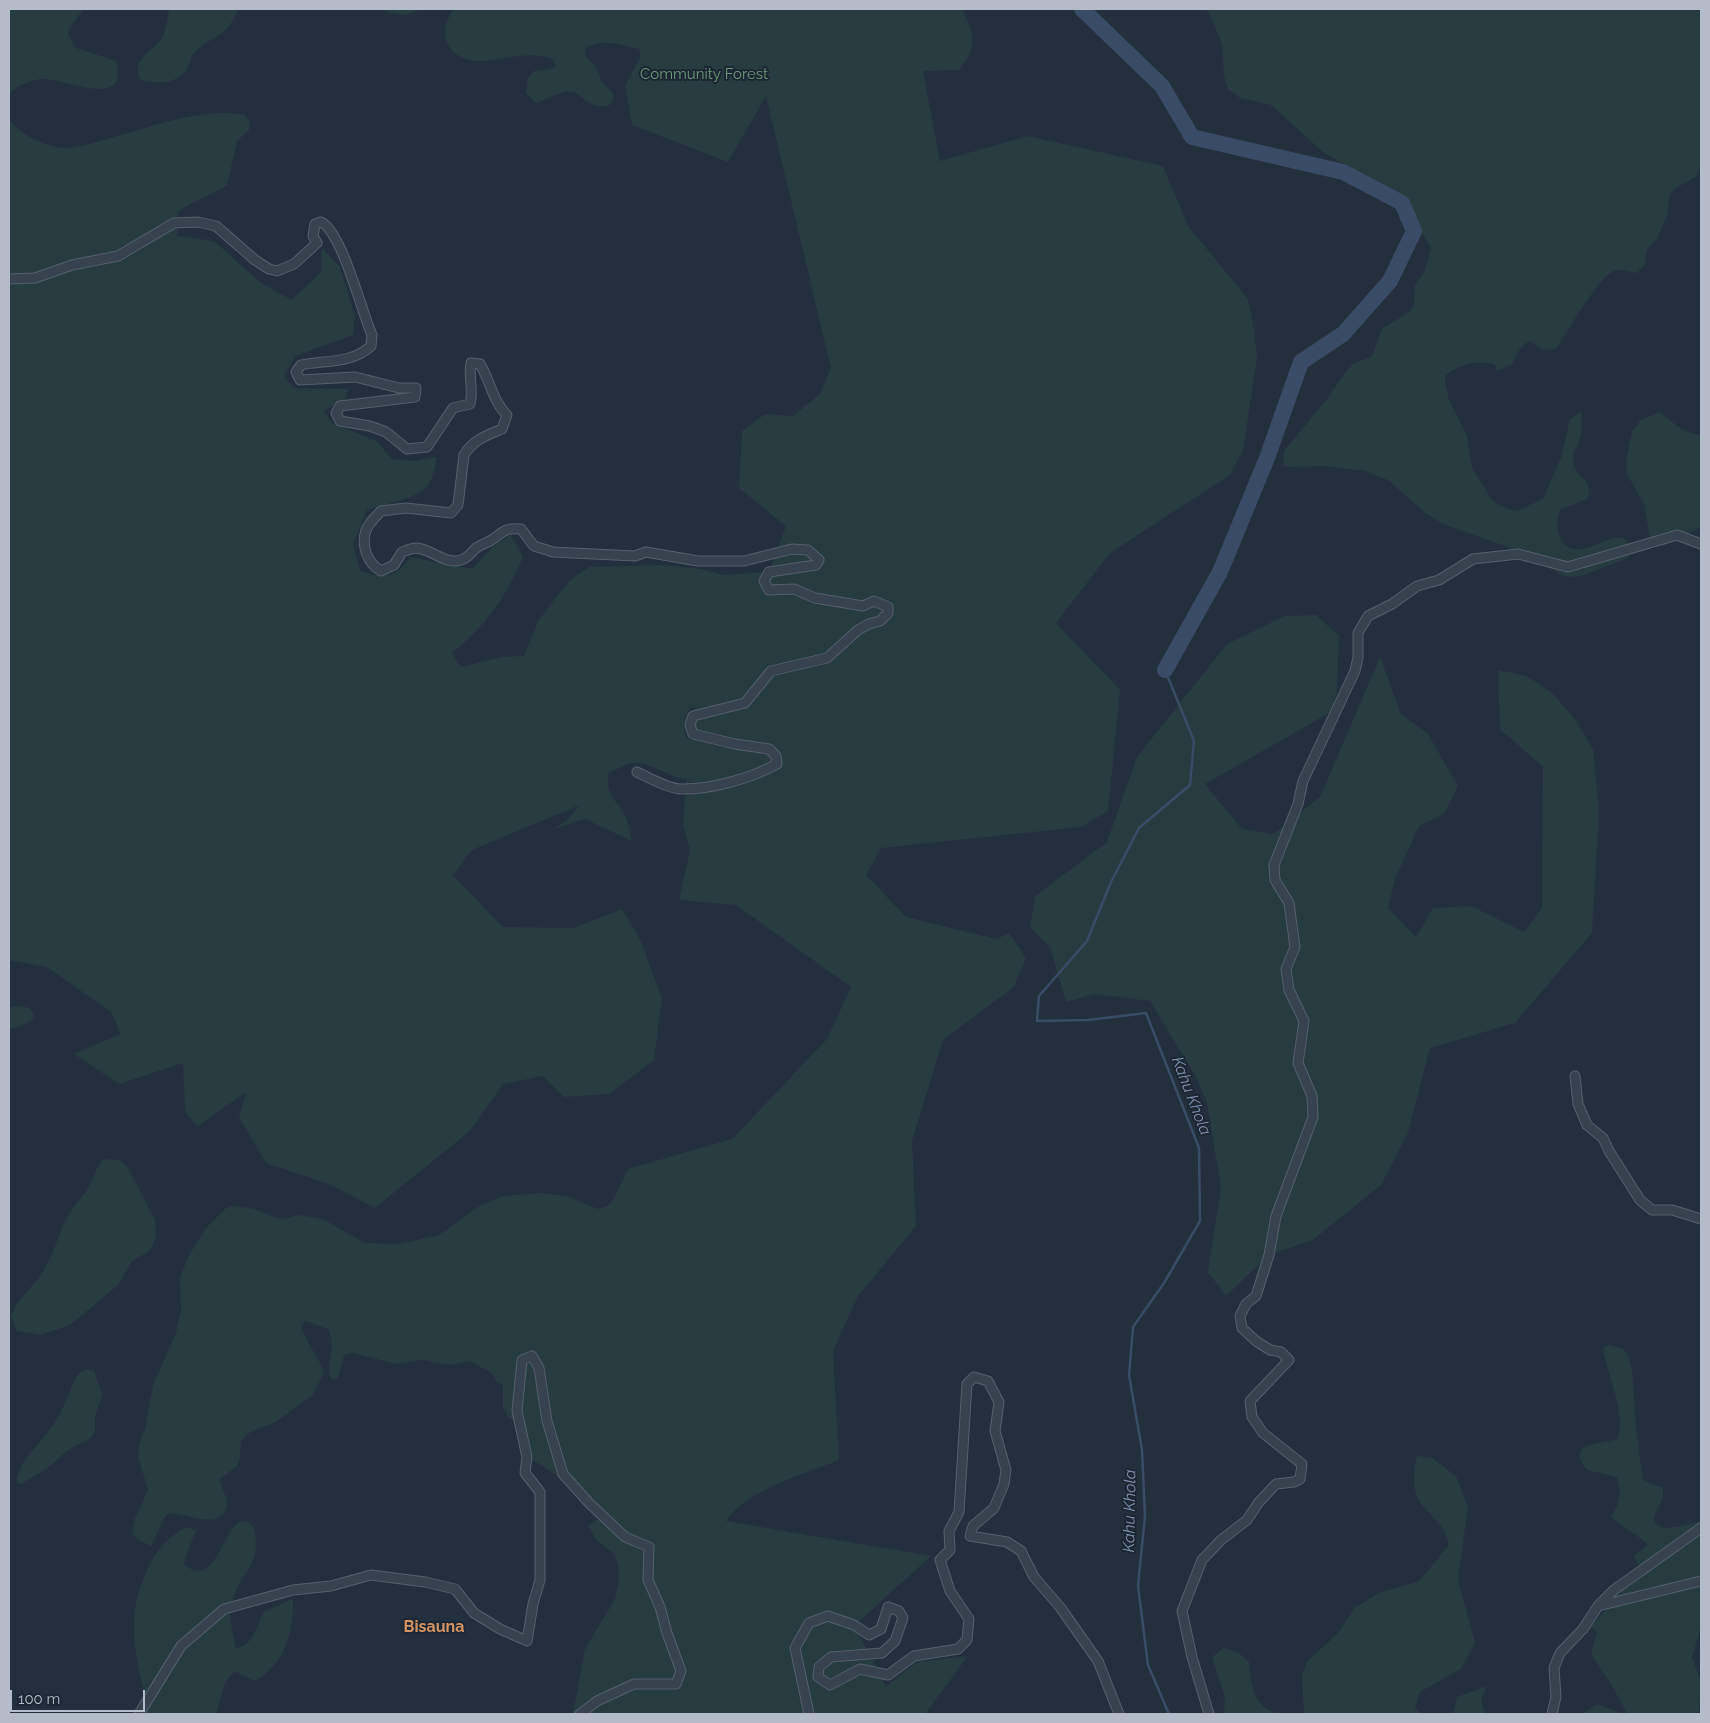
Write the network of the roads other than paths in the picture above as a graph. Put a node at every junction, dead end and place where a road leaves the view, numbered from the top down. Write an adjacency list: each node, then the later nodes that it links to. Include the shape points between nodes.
1 (9, 279): 3 (street, via 35,278 118,256 174,223 198,222 216,226 255,260 277,271 294,264 317,243 313,230 315,224 321,222 332,230 372,334 371,346 352,357 301,366 296,372 300,380 355,377 399,388 416,388 415,398 340,406 336,413 340,421 386,432 407,449 426,447 453,408 470,404 473,392 469,371 471,363 480,364 498,407 507,415 502,429 482,437 464,455 458,505 451,513 406,508 381,511 366,528 363,545 372,566 380,571 394,565 402,552 416,548 431,551 448,561 460,561 509,528 521,529 534,546 553,552 635,556 646,552 698,561 744,561 792,549 808,550 819,560 816,565 769,572 764,581 769,590 794,589 825,601 863,606 874,601 888,607 888,613 880,621 858,630 827,658 771,671 746,703 693,716 690,725 693,734 769,748 776,756 777,764 723,784 680,789)
2 (1701, 544): 13 (street, via 1677,535 1568,567 1518,554 1473,559 1439,580 1417,586 1368,616 1358,633 1355,671 1303,781 1298,804 1274,866 1275,880 1289,903 1295,947 1286,969 1289,990 1304,1021 1298,1063 1312,1096 1313,1117 1276,1216 1269,1255 1256,1296 1246,1304 1240,1316 1242,1328 1256,1341 1270,1350 1281,1352 1290,1360 1250,1401 1252,1418 1263,1432 1302,1464 1301,1472 1300,1479 1294,1482 1276,1484 1258,1502 1247,1520 1202,1560 1182,1611)
3 (637, 772)
4 (1575, 1076): 5 (street, via 1578,1104 1587,1125 1603,1138 1640,1200 1652,1210 1672,1210)
5 (1701, 1219)
6 (1701, 1528): 8 (street, via 1614,1590)
7 (1701, 1581): 8 (street)
8 (1598, 1606): 14 (street, via 1583,1629 1560,1653 1554,1668 1556,1697)
9 (139, 1714): 10 (street, via 180,1646 224,1609 293,1590 331,1586 370,1575 455,1589 474,1614 527,1641 532,1604 540,1580 540,1492 525,1473 527,1457 517,1411 522,1360 532,1356 539,1368 547,1421 563,1474 625,1536 649,1547 648,1580 681,1671 676,1684 634,1684 597,1701)
10 (580, 1714)
11 (809, 1714): 12 (street, via 795,1648 809,1623 828,1616 869,1635 881,1629 888,1607 899,1611 903,1618 895,1641 882,1653 831,1657 819,1667 818,1677 830,1685 860,1669 888,1675 914,1656 958,1649 967,1640 969,1619 950,1591 940,1560 950,1550 949,1531 959,1512 967,1384 974,1377 988,1381 999,1402 995,1431 1006,1470 994,1508 974,1526 970,1536 1007,1542 1021,1551 1034,1577 1098,1661)
12 (1119, 1714)
13 (1209, 1714)
14 (1552, 1714)

